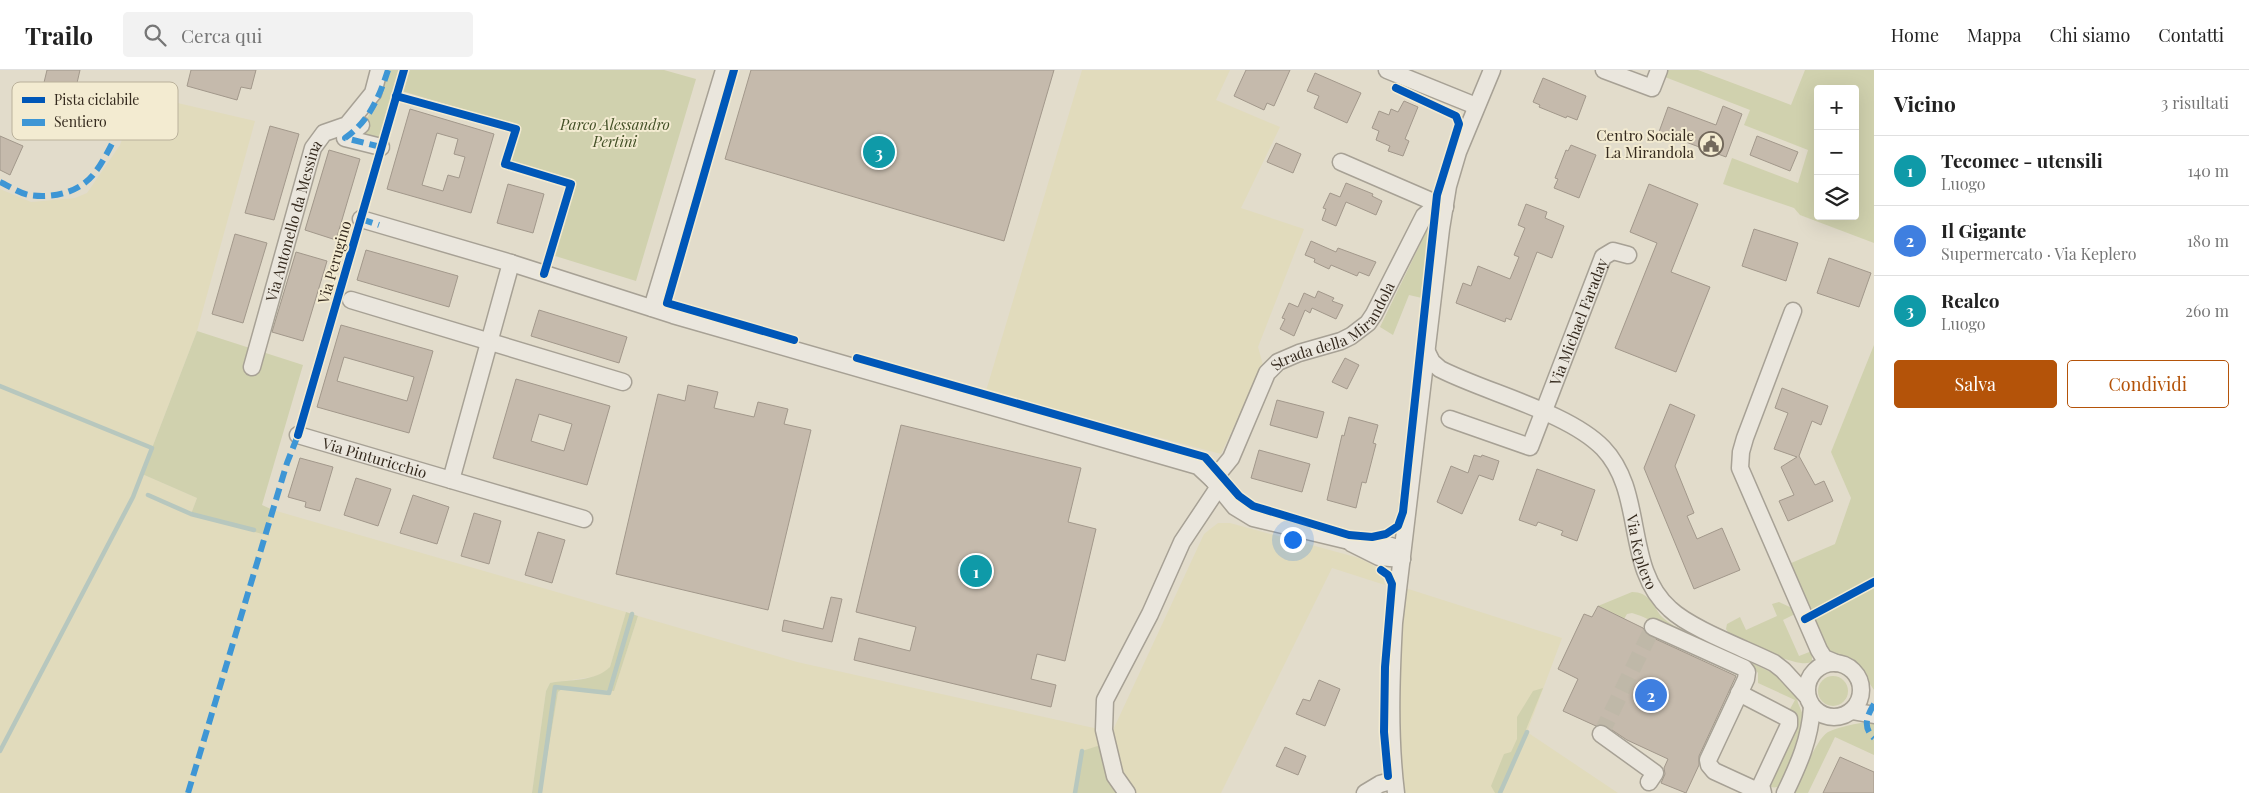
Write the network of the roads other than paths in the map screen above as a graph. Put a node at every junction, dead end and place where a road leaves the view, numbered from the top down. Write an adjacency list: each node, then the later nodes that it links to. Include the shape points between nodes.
1 (379, 70): 20 (street, Via Antonello da Messina, via 372,93 347,125 324,133 313,148)
2 (388, 70): 9 (street, Via Antonello da Messina, via 371,113 345,138)
3 (724, 70): 16 (street)
4 (1387, 70): 8 (street)
5 (1492, 70): 8 (street)
6 (1604, 70): 7 (street, via 1652,88)
7 (1658, 70)
8 (1476, 106): 11 (street, via 1453,168)
9 (381, 147)
10 (1341, 162): 11 (street)
11 (1445, 207): 19 (street); 28 (street, Strada della Mirandola, via 1431,210 1424,216 1374,314 1360,330 1341,341 1288,357 1267,373)
12 (361, 219): 14 (street, Via Perugino)
13 (1628, 255): 24 (street, Via Michael Faraday, via 1613,251 1604,257)
14 (511, 263): 16 (street, Via Perugino); 18 (street)
15 (351, 300): 18 (street)
16 (652, 308): 28 (street, Via Perugino, via 1198,466)
17 (1793, 311): 33 (street, via 1745,438 1740,468 1819,650 1824,658)
18 (488, 343): 22 (street); 27 (street)
19 (1427, 352): 21 (street, Via Keplero, via 1432,362); 23 (street)
20 (252, 367)
21 (1455, 376): 23 (street, via 1437,380); 24 (street, Via Keplero)
22 (623, 382)
23 (1422, 391): 30 (street)
24 (1543, 412): 25 (street, via 1530,447); 32 (street, Via Keplero, via 1589,436 1617,467 1630,499 1642,561 1654,590 1663,602 1679,616)
25 (1450, 419)
26 (298, 435): 27 (street, Via Pinturicchio)
27 (451, 480): 29 (street, Via Pinturicchio)
28 (1216, 484): 30 (street, Via Perugino, via 1236,507 1253,518 1345,540 1380,557); 46 (street, Strada della Mirandola, via 1182,542 1150,614 1105,700 1104,730 1115,776)
29 (584, 519)
30 (1402, 559): 45 (street, via 1391,681)
31 (1653, 627): 36 (street, via 1744,668 1746,679)
32 (1774, 663): 34 (street, Via Keplero); 37 (street, Via Keplero, via 1784,670)
33 (1836, 663): 34 (street); 35 (street, via 1847,666 1856,674)
34 (1817, 669): 37 (street, via 1807,684)
35 (1861, 691): 38 (street); 39 (street)
36 (1740, 693): 48 (street, via 1789,719 1761,785); 48 (street, via 1708,765 1714,771)
37 (1810, 702): 41 (street, via 1822,715); 43 (street, via 1811,728)
38 (1874, 705)
39 (1852, 711): 40 (street); 41 (street)
40 (1874, 715)
41 (1835, 718): 43 (street)
42 (1601, 734): 44 (street, via 1655,773)
43 (1802, 756): 49 (street)
44 (1649, 782)
45 (1395, 786): 47 (street, via 1380,784)
46 (1127, 793)
47 (1364, 793)
48 (1762, 793)
49 (1785, 793)

